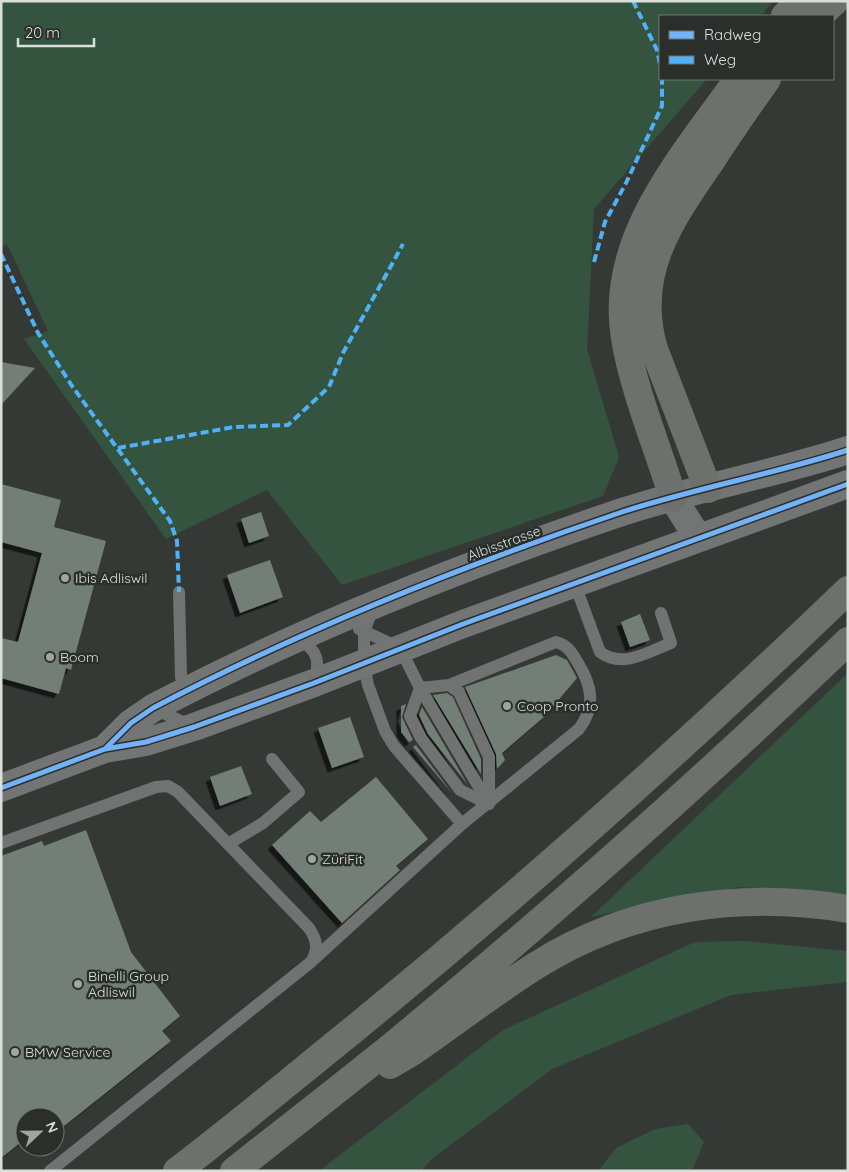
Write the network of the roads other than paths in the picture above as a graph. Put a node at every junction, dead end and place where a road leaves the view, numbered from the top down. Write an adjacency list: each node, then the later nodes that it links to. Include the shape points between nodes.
1 (800, 1): 3 (highway)
2 (835, 1): 4 (highway)
3 (786, 15)
4 (819, 15)
5 (737, 80): 10 (highway, via 653,205 637,236 624,276 625,340)
6 (766, 80): 9 (highway, via 671,222 654,260 648,287 652,343)
7 (848, 450): 9 (main road, Albisstrasse)
8 (848, 484): 11 (main road)
9 (708, 489): 10 (main road, Albisstrasse); 11 (main road)
10 (673, 498): 11 (main road); 15 (main road, Albisstrasse, via 488,560)
11 (698, 538): 12 (main road)
12 (574, 582): 16 (lane, via 600,652 607,658 632,659 670,643); 21 (main road)
13 (848, 590): 40 (highway, via 610,813 506,903)
14 (179, 592): 25 (lane)
15 (374, 605): 17 (main road, Albisstrasse); 18 (lane)
16 (661, 613)
17 (338, 620): 18 (lane); 19 (main road, Albisstrasse)
18 (364, 632): 21 (lane); 22 (lane)
19 (297, 638): 23 (lane, via 313,648 317,655); 25 (main road, Albisstrasse)
20 (848, 641): 38 (highway, via 757,728 542,920)
21 (400, 648): 22 (main road); 26 (lane)
22 (364, 664): 23 (main road); 33 (lane, via 368,685 389,740)
23 (314, 683): 28 (main road)
24 (449, 685): 26 (lane); 32 (lane, via 459,692 489,757); 32 (lane, via 556,642 571,651 590,685 590,709 579,729)
25 (181, 686): 27 (main road, Albisstrasse)
26 (420, 688): 32 (lane); 32 (lane, via 410,716 421,738 460,790)
27 (153, 708): 28 (lane); 29 (main road, Albisstrasse, via 131,723)
28 (194, 727): 29 (main road, via 146,742)
29 (104, 749): 31 (main road)
30 (272, 760): 35 (lane, via 299,792 263,823)
31 (1, 788)
32 (488, 804): 33 (lane)
33 (462, 824): 37 (lane)
34 (1, 843): 35 (lane, via 156,787 168,786 178,792)
35 (228, 844): 37 (lane, via 309,928 317,944 317,953)
36 (848, 909): 38 (highway, via 800,902 740,900 685,907 627,923 582,941 537,965 412,1052)
37 (311, 962): 39 (lane)
38 (310, 1112): 41 (highway)
39 (50, 1171)
40 (177, 1171)
41 (234, 1171)

